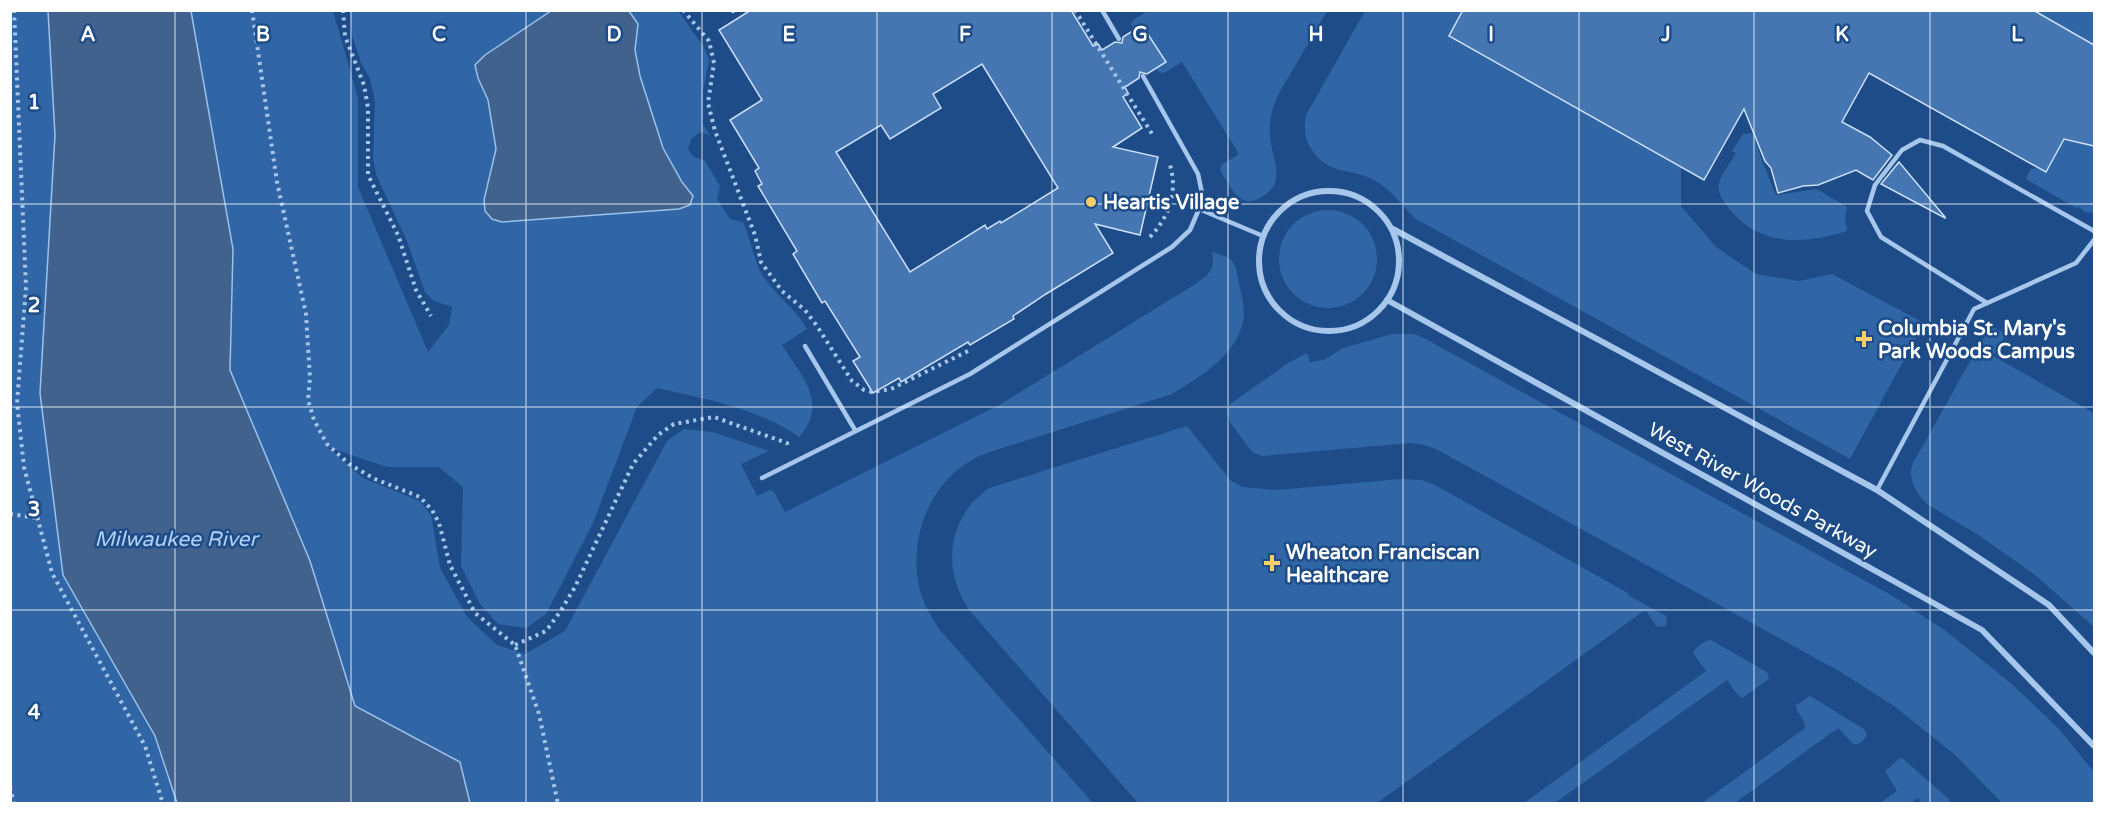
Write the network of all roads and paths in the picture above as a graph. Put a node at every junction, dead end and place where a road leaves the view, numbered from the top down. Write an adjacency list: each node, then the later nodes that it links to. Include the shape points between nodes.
1 (14, 10): 27 (path, via 26,286 17,403 24,467)
2 (252, 10): 28 (path, via 277,182 306,314 308,400 314,420 327,444 349,464 420,497 439,523 450,566 475,613)
3 (343, 10): 19 (path, via 345,36 364,85 368,108 368,175 398,235 416,290)
4 (683, 10): 21 (path, via 709,41 714,63 708,103 761,262 783,291 805,310 852,381 872,392 891,389)
5 (1075, 10): 9 (path)
6 (1102, 10): 7 (lane)
7 (1119, 39)
8 (1143, 76): 11 (lane, via 1198,174 1202,193)
9 (1155, 140)
10 (1168, 159): 15 (path, via 1173,193 1169,210)
11 (1199, 208): 14 (lane); 22 (lane, via 1190,230 1172,247 970,374)
12 (1393, 229): 14 (street, via 1370,204 1351,194 1329,191 1308,194 1289,203); 17 (street, via 1399,260 1396,281); 25 (street)
13 (2094, 231): 18 (lane, via 1943,146 1920,140 1902,150 1875,185 1867,211 1881,237)
14 (1263, 236): 17 (street, via 1259,257 1270,298 1283,313 1303,326 1326,330 1350,328 1370,317)
15 (1149, 238)
16 (2094, 240): 18 (lane, via 2076,263)
17 (1387, 300): 30 (street, West River Woods Parkway, via 1982,630)
18 (1987, 303): 25 (lane, via 1974,309)
19 (431, 316)
20 (805, 346): 22 (lane)
21 (970, 350)
22 (855, 430): 23 (lane)
23 (796, 460): 24 (lane); 28 (path, via 787,443 714,417 674,424 658,435 633,464 560,612 546,631)
24 (762, 478)
25 (1877, 490): 29 (street, via 2049,604)
26 (10, 514): 27 (path)
27 (37, 518): 33 (path, via 52,573 145,746)
28 (515, 645): 34 (path, via 539,714)
29 (2094, 653)
30 (2094, 746)
31 (10, 788): 32 (path)
32 (14, 804)
33 (163, 804)
34 (558, 804)

